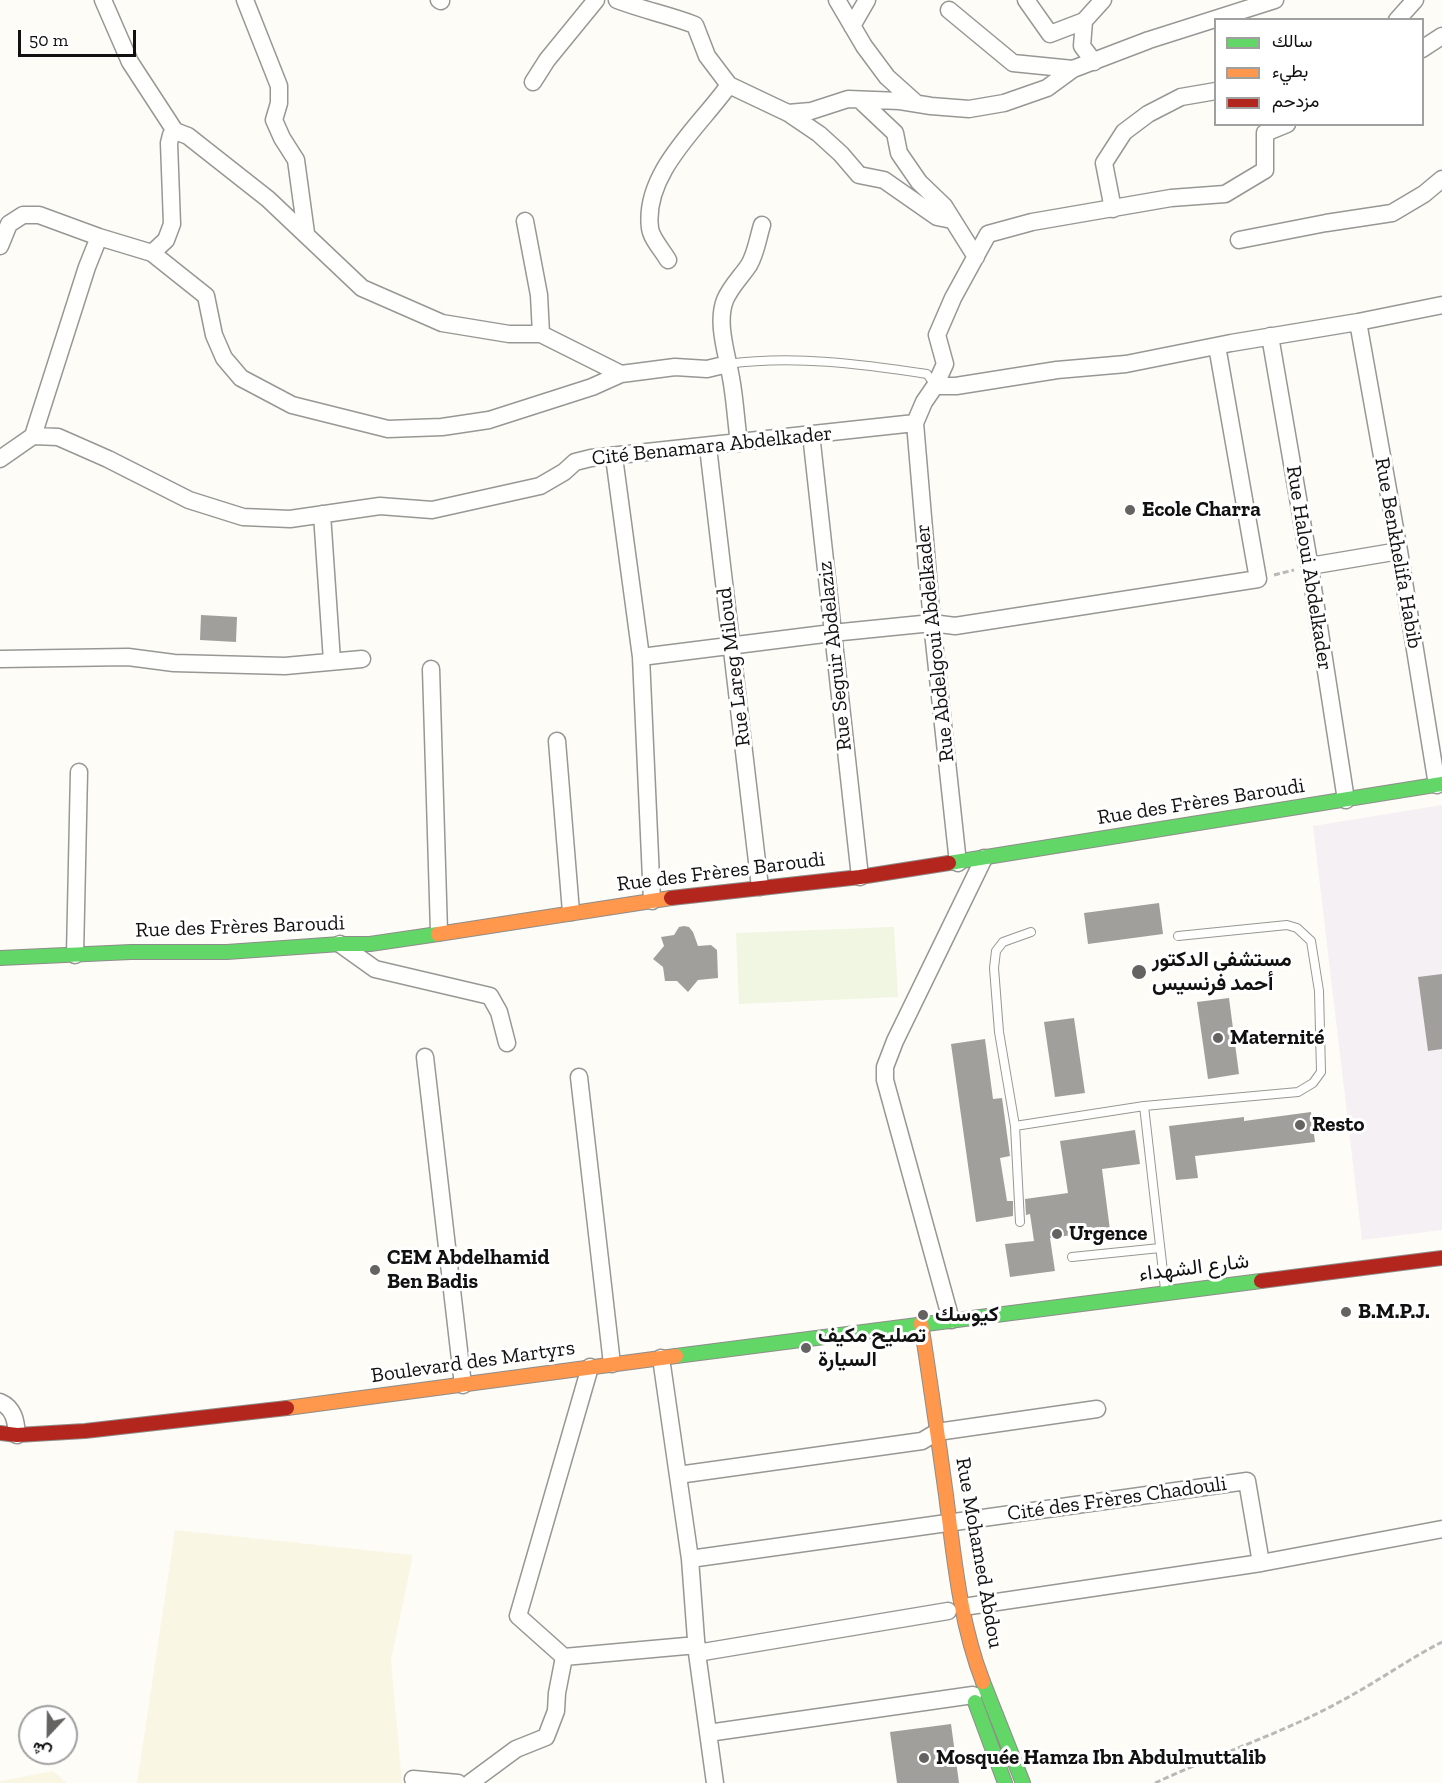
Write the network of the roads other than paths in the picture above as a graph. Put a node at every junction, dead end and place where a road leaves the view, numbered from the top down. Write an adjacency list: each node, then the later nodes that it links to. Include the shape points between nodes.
1 (103, 0): 28 (street, via 130,62)
2 (245, 0): 34 (street, via 279,86 274,120 296,160)
3 (596, 0): 21 (street)
4 (617, 0): 22 (street, via 695,25 707,56)
5 (837, 0): 16 (street)
6 (867, 0): 16 (street)
7 (1026, 0): 15 (street, via 1050,34)
8 (1103, 0): 15 (street)
9 (1275, 0): 12 (street)
10 (1415, 0): 13 (street)
11 (949, 10): 20 (street, via 1013,63)
12 (1218, 18)
13 (1399, 18)
14 (1214, 19): 19 (street)
15 (1084, 21): 19 (street, via 1082,46)
16 (852, 26): 25 (street, via 887,77)
17 (1442, 36): 18 (street)
18 (1424, 48)
19 (1094, 62): 20 (street)
20 (1073, 69): 25 (street, via 1047,88 1004,104 969,109)
21 (533, 82)
22 (729, 85): 26 (street); 40 (street, via 664,166 652,196 650,229)
23 (1214, 91): 30 (street, via 1181,97 1124,132 1104,164)
24 (860, 100): 25 (street); 26 (street, via 848,99 811,111); 31 (street, via 895,133 898,153)
25 (917, 104)
26 (788, 113): 31 (street, via 819,134 859,175 884,180 937,217)
27 (1282, 126): 30 (street, via 1265,133 1265,170 1225,194 1171,198)
28 (175, 131): 34 (street, via 200,144); 38 (street, via 169,143 172,224 166,240)
29 (1442, 178): 36 (street, via 1392,213)
30 (1113, 209): 39 (street, via 1032,222 988,234)
31 (952, 220): 39 (street)
32 (525, 221): 43 (street, via 539,295)
33 (762, 225): 46 (street, via 753,256 724,302 722,320)
34 (306, 233): 43 (street, via 362,288 442,323 509,334)
35 (99, 237): 37 (street, via 39,215 23,215 9,224); 38 (street); 51 (street)
36 (1239, 240)
37 (0, 246)
38 (152, 253): 47 (street, via 206,296 214,335 224,358 242,378 292,405 337,418 388,429 489,420)
39 (975, 256): 48 (street, via 937,335 945,364)
40 (668, 260)
41 (1442, 305): 42 (street)
42 (1358, 322): 44 (street); 57 (street, Rue Benkhelifa Habib)
43 (541, 334): 47 (street)
44 (1270, 336): 45 (street); 58 (street, Rue Haloui Abdelkader)
45 (1218, 346): 48 (street, via 1126,364); 59 (street, via 1258,579 955,626)
46 (728, 364): 47 (street, via 707,369 675,367); 48 (lane, via 774,359 877,366 927,374); 52 (street)
47 (621, 374)
48 (935, 386): 49 (street)
49 (915, 423): 50 (street, Cité Benamara Abdelkader); 59 (street, Rue Abdelgoui Abdelkader)
50 (811, 434): 52 (street, Cité Benamara Abdelkader); 60 (street, Rue Seguir Abdelaziz)
51 (33, 436): 55 (street); 56 (street, Cité Benamara Abdelkader, via 58,437 189,500 243,517 290,519)
52 (739, 443): 53 (street, Cité Benamara Abdelkader)
53 (708, 447): 54 (street, Cité Benamara Abdelkader); 61 (street, Rue Lareg Miloud)
54 (614, 457): 56 (street, Cité Benamara Abdelkader, via 575,462 540,486 432,510 380,506); 62 (street)
55 (0, 459)
56 (322, 514): 65 (street)
57 (1399, 551): 58 (street); 69 (street, Rue Benkhelifa Habib)
58 (1310, 566): 70 (street, Rue Haloui Abdelkader)
59 (932, 623): 60 (street); 72 (street, Rue Abdelgoui Abdelkader)
60 (832, 633): 61 (street); 73 (street, Rue Seguir Abdelaziz)
61 (732, 645): 62 (street); 74 (street, Rue Lareg Miloud)
62 (641, 657): 75 (street)
63 (0, 659): 65 (street, via 128,657 174,663 285,666)
64 (362, 659): 65 (street)
65 (332, 661)
66 (431, 669): 77 (street)
67 (557, 741): 76 (street)
68 (79, 772): 81 (street)
69 (1439, 784): 70 (street, Rue des Frères Baroudi)
70 (1346, 800): 71 (street, Rue des Frères Baroudi)
71 (984, 858): 72 (street, Rue des Frères Baroudi); 93 (street, via 885,1066 885,1080)
72 (958, 863): 73 (street, Rue des Frères Baroudi)
73 (860, 878): 74 (street, Rue des Frères Baroudi)
74 (760, 887): 75 (street, Rue des Frères Baroudi)
75 (652, 901): 76 (street, Rue des Frères Baroudi)
76 (571, 912): 77 (street, Rue des Frères Baroudi)
77 (439, 932): 80 (street, Rue des Frères Baroudi, via 370,944)
78 (1031, 932): 87 (lane, via 1002,942 996,951 994,968 999,1032)
79 (1179, 936): 86 (lane, via 1287,925 1297,928 1311,941 1319,991 1321,1072 1313,1083 1298,1092)
80 (340, 944): 81 (street, Rue des Frères Baroudi, via 226,952); 83 (street, via 375,969 490,996 499,1012)
81 (75, 955): 82 (street, Rue des Frères Baroudi)
82 (0, 958)
83 (507, 1043)
84 (425, 1057): 98 (street)
85 (579, 1077): 96 (street)
86 (1144, 1106): 87 (lane); 89 (lane)
87 (1015, 1125): 88 (lane)
88 (1020, 1222)
89 (1160, 1248): 90 (lane); 92 (lane)
90 (1072, 1257)
91 (1442, 1258): 92 (street, شارع الشهداء)
92 (1165, 1293): 93 (street, شارع الشهداء)
93 (951, 1320): 94 (street, Boulevard des Martyrs)
94 (921, 1323): 95 (street, Boulevard des Martyrs, via 905,1332); 102 (street, Rue Mohamed Abdou)
95 (661, 1358): 96 (street, Boulevard des Martyrs); 103 (street)
96 (612, 1364): 97 (street, Boulevard des Martyrs)
97 (590, 1367): 98 (street, Boulevard des Martyrs); 112 (street, via 518,1616)
98 (463, 1385): 101 (street, Boulevard des Martyrs, via 279,1410 84,1431)
99 (0, 1402): 101 (street, via 15,1418)
100 (1097, 1409): 102 (street)
101 (8, 1434)
102 (926, 1438): 103 (street); 104 (street, Rue Mohamed Abdou)
103 (678, 1475): 107 (street)
104 (938, 1520): 106 (street, Rue Mohamed Abdou); 107 (street, Cité des Frères Chadouli); 108 (street, Cité des Frères Chadouli, via 1247,1481); 109 (street, Rue Mohamed Abdou)
105 (1442, 1529): 108 (street)
106 (936, 1543)
107 (690, 1559): 110 (street)
108 (1262, 1563): 109 (street)
109 (952, 1611): 110 (street); 120 (street, Rue Mohamed Abdou, via 967,1631)
110 (697, 1649): 112 (street); 114 (street)
111 (960, 1655): 113 (street, Rue Mohamed Abdou)
112 (564, 1657): 117 (street, via 556,1711 546,1737 516,1749)
113 (973, 1695): 114 (street); 119 (street, Rue Mohamed Abdou)
114 (708, 1733): 118 (street)
115 (413, 1779): 116 (street)
116 (458, 1783)
117 (470, 1783)
118 (715, 1783)
119 (1005, 1783)
120 (1023, 1783)

